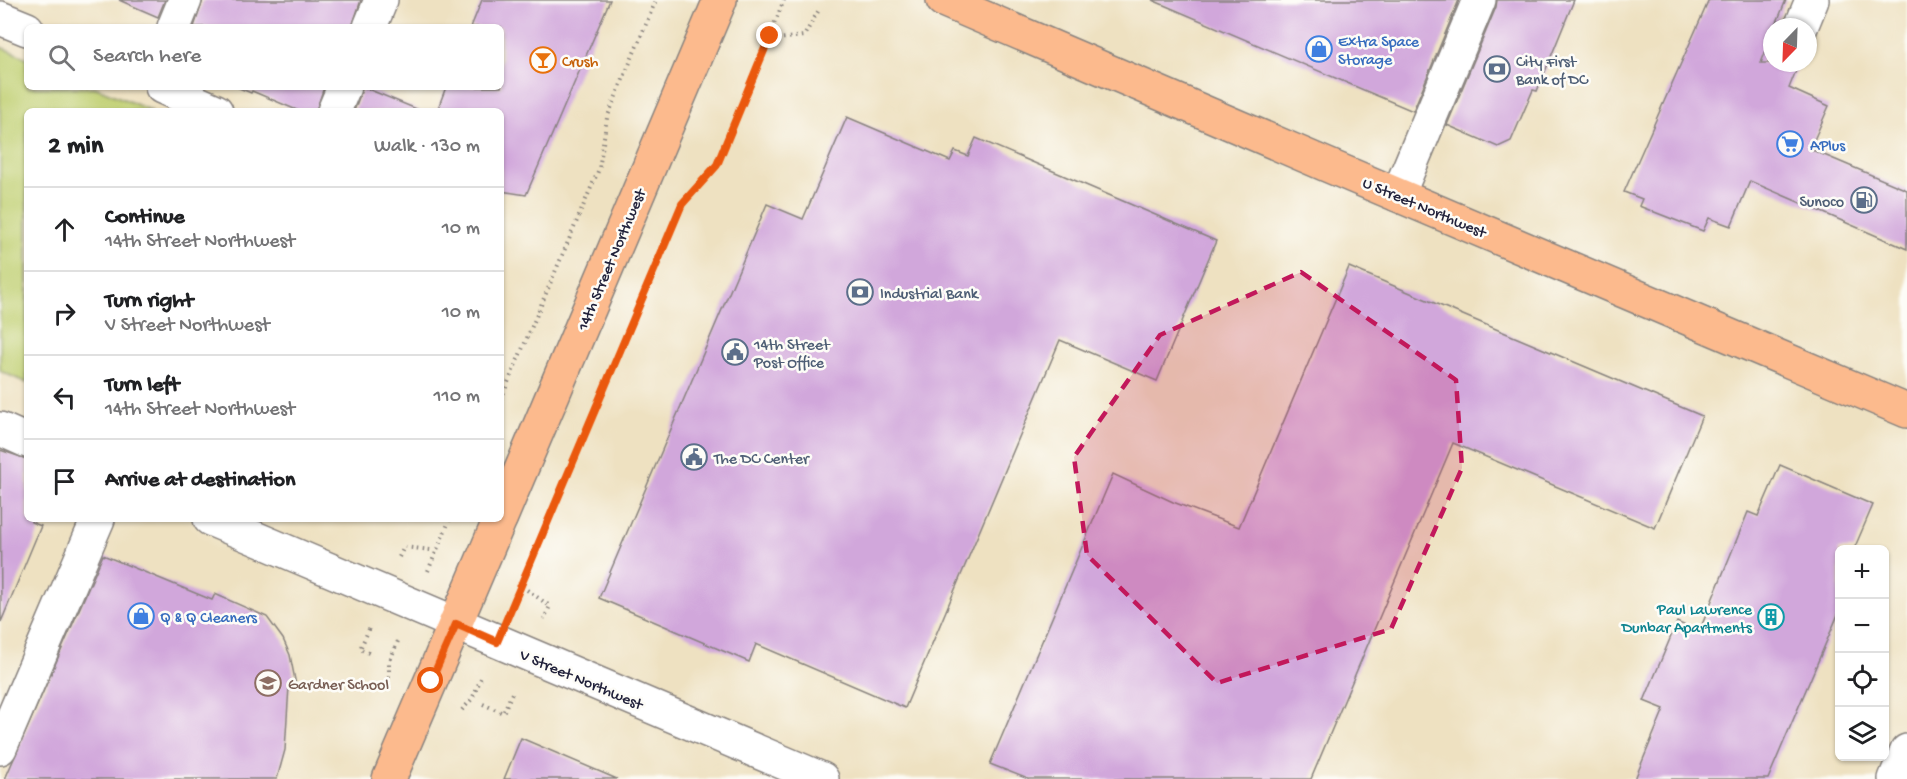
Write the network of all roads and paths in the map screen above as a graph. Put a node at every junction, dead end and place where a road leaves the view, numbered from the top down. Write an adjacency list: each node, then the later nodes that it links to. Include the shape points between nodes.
1 (185, 0): 12 (street)
2 (381, 0): 13 (street)
3 (656, 0): 21 (path, via 607,118 599,169)
4 (720, 0): 25 (main road, 14th Street Northwest)
5 (784, 0): 35 (path, via 717,165 682,204)
6 (943, 0): 20 (main road, U Street Northwest)
7 (1479, 0): 20 (street)
8 (1812, 0): 11 (street)
9 (820, 8): 15 (path, via 804,36)
10 (0, 18): 14 (street)
11 (1805, 18)
12 (175, 24)
13 (371, 24)
14 (24, 28)
15 (777, 39)
16 (169, 90): 18 (street)
17 (343, 90): 19 (street)
18 (209, 108)
19 (335, 108)
20 (1398, 195): 22 (main road, U Street Northwest)
21 (504, 392)
22 (1907, 411)
23 (0, 429): 24 (street)
24 (24, 440)
25 (504, 511)
26 (96, 522): 37 (street)
27 (217, 522): 32 (street, V Street Northwest)
28 (499, 522): 32 (main road, 14th Street Northwest)
29 (431, 550): 30 (path, via 404,547)
30 (398, 561)
31 (527, 590): 33 (path, via 550,606)
32 (456, 624): 35 (street, V Street Northwest); 44 (main road, 14th Street Northwest)
33 (540, 628)
34 (369, 629): 36 (path, via 360,649)
35 (497, 642): 40 (path, via 472,699); 43 (street, V Street Northwest)
36 (371, 654)
37 (12, 685): 41 (street)
38 (513, 691): 39 (path, via 503,713)
39 (483, 704)
40 (457, 715)
41 (0, 748)
42 (1907, 751): 46 (street)
43 (771, 769): 45 (street, V Street Northwest)
44 (389, 779)
45 (822, 779)
46 (1895, 779)

